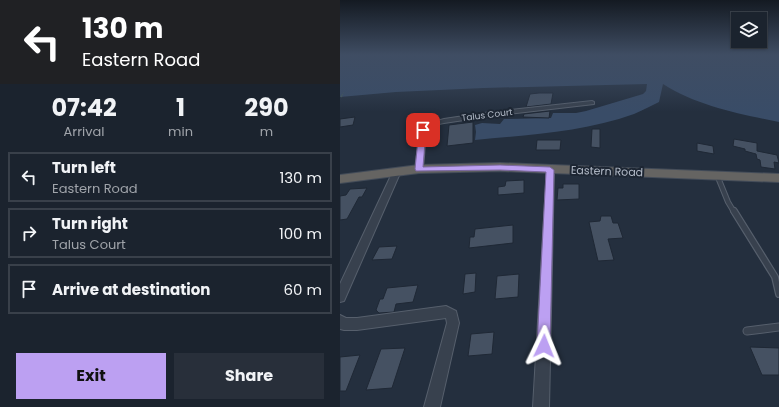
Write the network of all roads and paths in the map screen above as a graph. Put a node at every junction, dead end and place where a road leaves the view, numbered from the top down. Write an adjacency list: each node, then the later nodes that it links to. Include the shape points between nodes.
1 (344, 92): 2 (path)
2 (341, 97)
3 (592, 103): 4 (street, Talus Court, via 491,114 432,124 423,130)
4 (419, 169): 5 (highway, Eastern Road, via 500,167); 6 (highway, Eastern Road)
5 (550, 170): 7 (highway, Eastern Road); 17 (street)
6 (397, 171): 9 (highway, Eastern Road); 12 (street)
7 (717, 175): 8 (highway, Eastern Road); 10 (lane, via 728,202)
8 (779, 178)
9 (340, 179)
10 (777, 278): 11 (lane)
11 (779, 294)
12 (340, 297)
13 (340, 321): 16 (street, via 344,324 357,324 446,312 452,315 453,323)
14 (779, 328): 15 (lane)
15 (747, 331)
16 (432, 407)
17 (541, 407)

